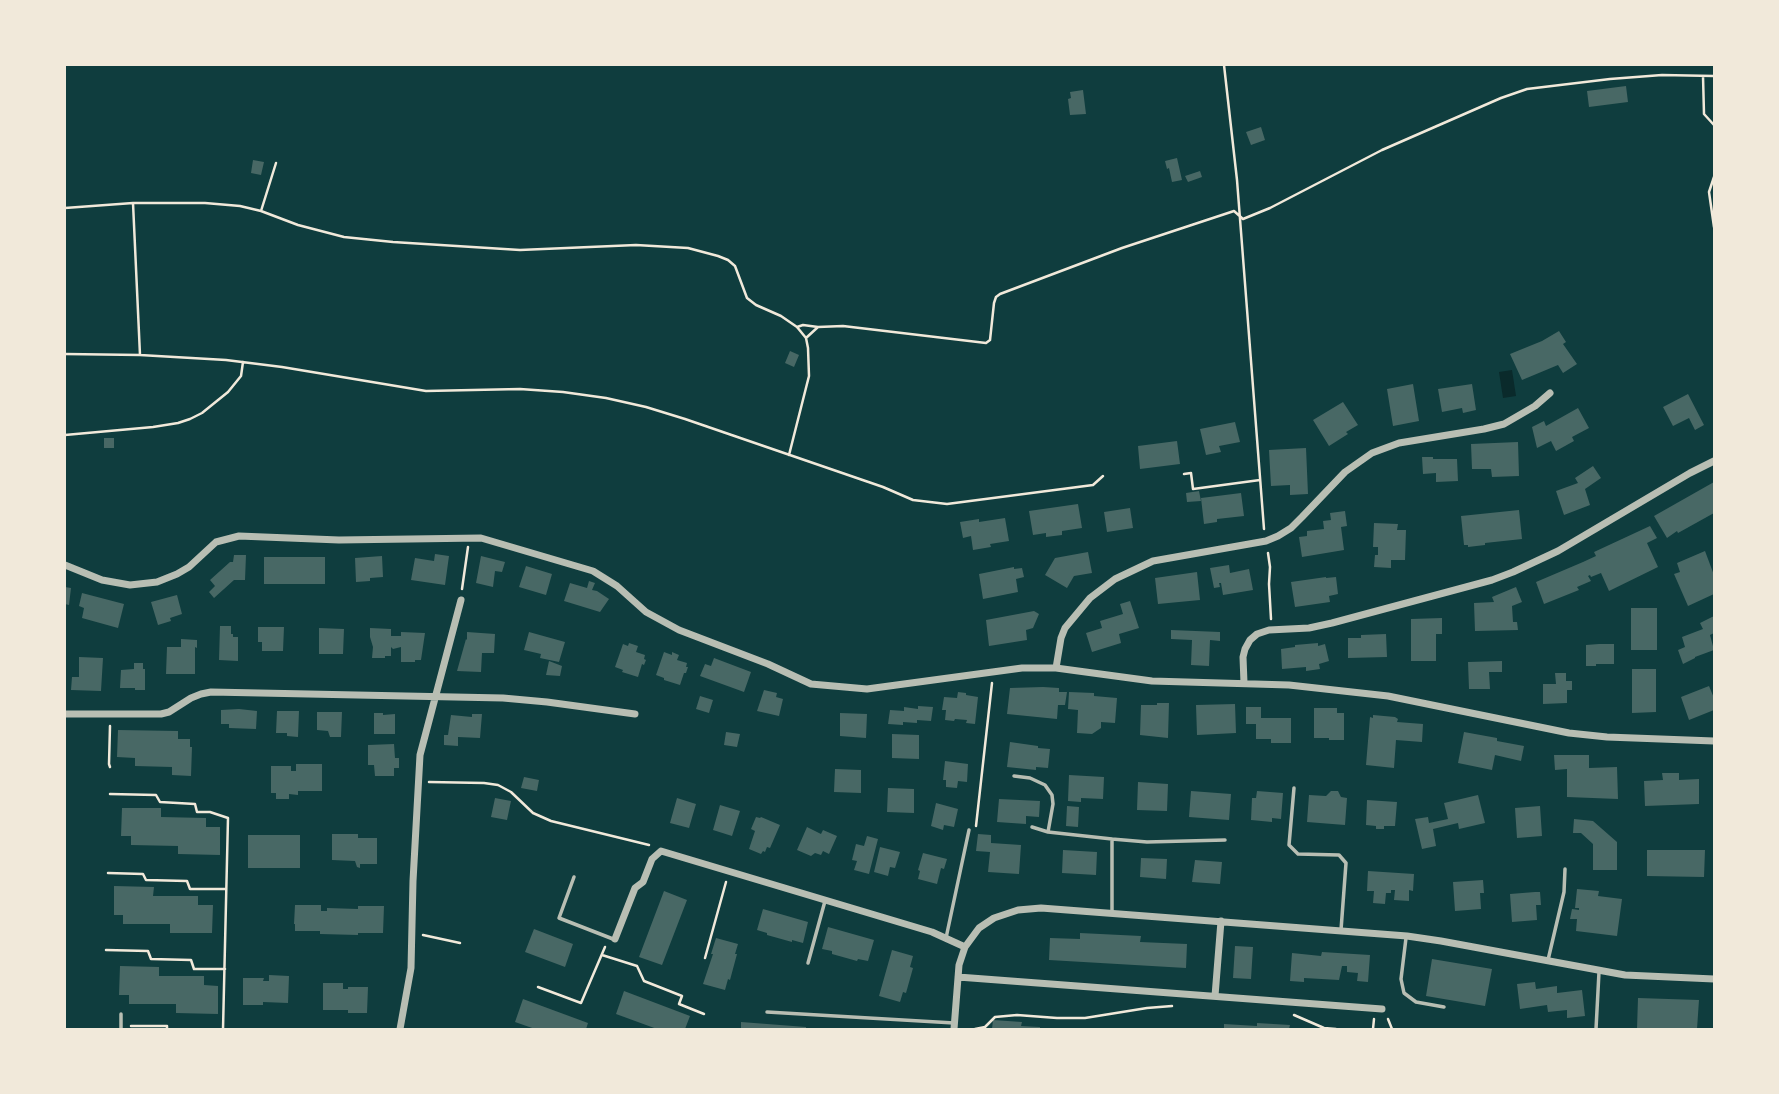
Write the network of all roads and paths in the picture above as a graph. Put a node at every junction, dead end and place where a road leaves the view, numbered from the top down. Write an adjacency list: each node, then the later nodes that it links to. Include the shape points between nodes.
1 (1224, 65): 10 (path)
2 (1703, 76): 3 (path); 4 (path, via 1704,114); 10 (path, via 1662,75 1527,89 1382,150 1270,208 1243,219)
3 (1714, 76)
4 (1714, 125)
5 (276, 163): 9 (path)
6 (1714, 177): 11 (path, via 1709,192)
7 (133, 203): 8 (path); 9 (path, via 205,203); 16 (path)
8 (65, 208)
9 (261, 211): 12 (path, via 344,237 393,242 520,250 636,245 688,248 728,260 735,266 747,298)
10 (1239, 214): 13 (path, via 1234,211 1134,244 1000,294 986,343); 24 (path)
11 (1714, 227)
12 (797, 327): 13 (path); 14 (path)
13 (818, 327): 14 (path)
14 (806, 338): 20 (path, via 809,376)
15 (65, 354): 16 (path)
16 (140, 355): 17 (path)
17 (243, 362): 19 (path, via 241,376 228,392 190,419 153,428); 20 (path, via 426,391 520,389 606,398 685,419)
18 (1550, 393): 25 (street, via 1504,424 1399,443 1372,453 1345,472 1291,528)
19 (65, 435)
20 (789, 456): 23 (path, via 913,500 947,505 1093,485)
21 (1714, 461): 30 (street, via 1513,572 1332,623)
22 (1184, 474): 24 (path, via 1191,473 1193,489)
23 (1103, 475)
24 (1260, 480): 25 (path)
25 (1265, 541): 30 (path); 31 (street, via 1153,561 1115,579 1090,598 1065,628)
26 (467, 555): 28 (path)
27 (65, 565): 32 (street, via 130,585 177,575 216,542 239,536 481,538 593,572 646,612 680,630 811,684 867,689)
28 (463, 584)
29 (461, 600): 34 (street)
30 (1272, 630): 33 (street, via 1257,634 1245,649)
31 (1056, 668): 32 (street); 33 (street, via 1152,681)
32 (993, 673): 45 (path, via 976,830)
33 (1244, 683): 38 (street, via 1388,696 1569,733)
34 (434, 698): 36 (street, via 211,692 161,714); 37 (street, via 503,698); 41 (street)
35 (65, 713): 36 (street)
36 (110, 713): 39 (path)
37 (635, 714)
38 (1714, 741)
39 (110, 767)
40 (1014, 776): 46 (lane, via 1038,781 1052,794)
41 (419, 782): 49 (path, via 498,785 551,821); 59 (street)
42 (1294, 788): 58 (lane, via 1289,845 1298,854 1339,855 1346,863)
43 (110, 794): 54 (path, via 156,794 160,802 195,804 197,812 228,818)
44 (1032, 827): 46 (lane)
45 (969, 830): 62 (lane)
46 (1048, 832): 47 (lane)
47 (1112, 839): 48 (lane); 56 (lane)
48 (1225, 840)
49 (662, 851): 51 (street); 61 (street, via 635,888)
50 (1565, 869): 68 (lane)
51 (729, 872): 55 (street); 67 (path)
52 (108, 873): 54 (path, via 187,881 190,889)
53 (574, 877): 61 (lane, via 559,918)
54 (226, 889): 70 (path)
55 (825, 900): 62 (street); 69 (lane)
56 (1112, 914): 57 (street); 64 (street, via 1018,910 986,923)
57 (1221, 921): 58 (street); 75 (street)
58 (1341, 930): 60 (street)
59 (412, 932): 63 (path); 87 (street)
60 (1407, 936): 68 (street); 77 (lane, via 1401,979 1404,993 1416,1002)
61 (612, 938): 66 (path)
62 (946, 938): 64 (street)
63 (460, 943)
64 (965, 947): 72 (street)
65 (106, 950): 70 (path, via 148,951 152,959 191,960 194,969)
66 (601, 955): 74 (path, via 581,1003); 82 (path, via 637,966 644,981 682,996 679,1004)
67 (705, 958)
68 (1548, 962): 71 (street)
69 (808, 963)
70 (225, 969): 86 (path)
71 (1600, 971): 73 (street); 90 (lane)
72 (958, 977): 75 (street); 83 (street)
73 (1714, 979)
74 (538, 987)
75 (1215, 996): 78 (street)
76 (1183, 1005): 88 (path, via 1085,1018 995,1017)
77 (1444, 1007)
78 (1382, 1009)
79 (767, 1012): 83 (lane)
80 (1288, 1013): 89 (path)
81 (121, 1014): 84 (lane)
82 (704, 1014)
83 (954, 1026)
84 (121, 1027): 85 (path)
85 (167, 1029)
86 (223, 1029)
87 (400, 1029)
88 (975, 1029)
89 (1336, 1029)
90 (1596, 1029)

